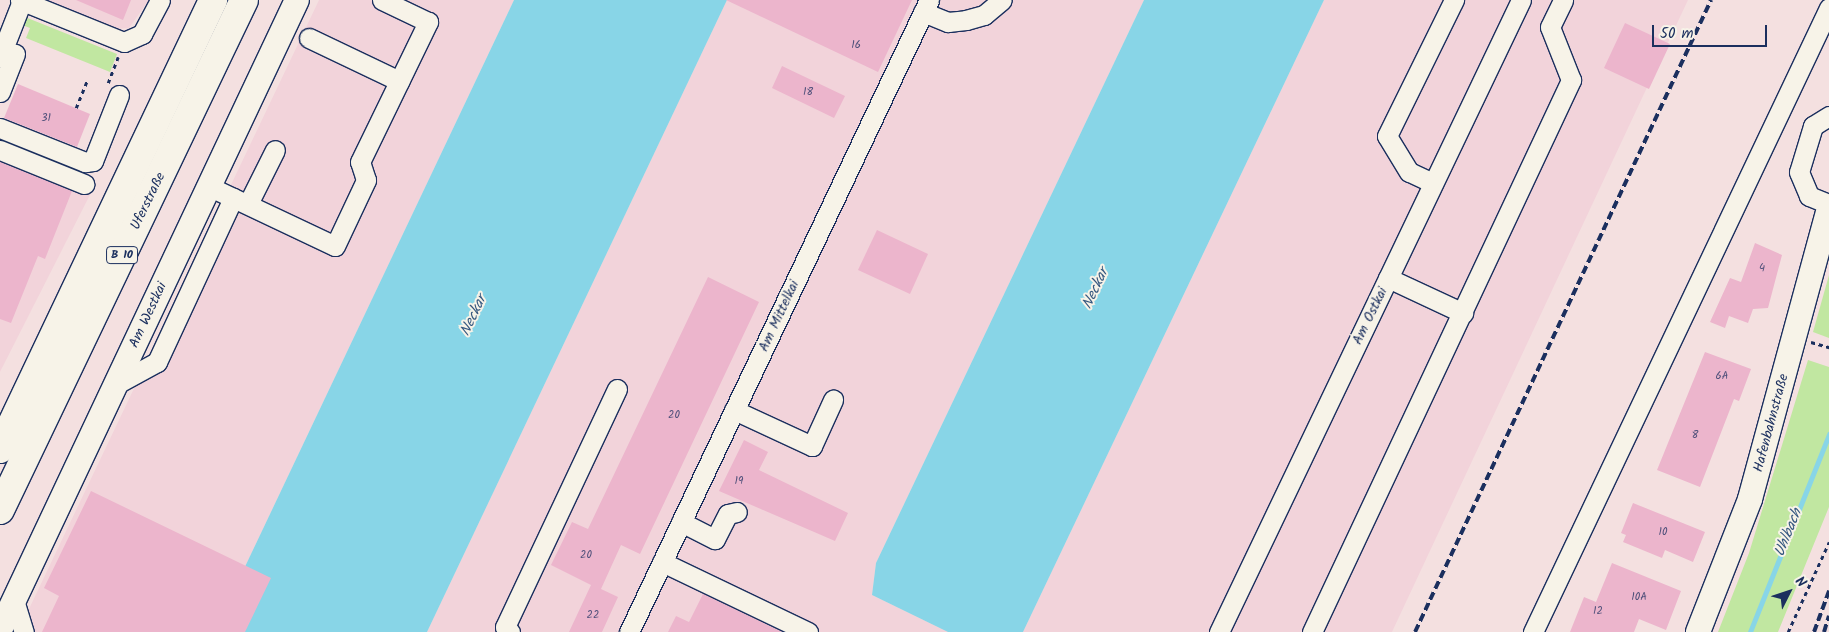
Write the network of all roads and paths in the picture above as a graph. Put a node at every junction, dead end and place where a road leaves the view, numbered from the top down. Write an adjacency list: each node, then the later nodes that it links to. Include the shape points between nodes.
1 (21, 0): 14 (street); 15 (street)
2 (160, 0): 14 (street, via 142,34)
3 (213, 0): 33 (highway, Uferstraße / B 10)
4 (244, 0): 40 (highway, Uferstraße / B 10)
5 (297, 0): 27 (main road, Am Westkai)
6 (382, 0): 17 (street, via 428,22)
7 (1002, 0): 11 (street, via 984,15 948,22)
8 (1454, 0): 25 (street, via 1387,136 1410,172)
9 (1521, 0): 25 (street, Am Ostkai)
10 (1563, 0): 32 (street, via 1550,27 1571,80)
11 (926, 6): 38 (street, Am Mittelkai)
12 (1829, 8): 53 (street)
13 (309, 38): 17 (street)
14 (124, 42): 19 (path)
15 (8, 55): 18 (street)
16 (87, 81): 20 (path)
17 (399, 81): 28 (street, via 360,162 366,180 335,246)
18 (0, 92)
19 (112, 92): 22 (street, via 93,161)
20 (76, 108)
21 (1829, 116): 29 (street, via 1813,126 1799,172 1808,196)
22 (0, 128)
23 (0, 150): 26 (street)
24 (274, 150): 28 (street)
25 (1433, 183): 31 (street, Am Ostkai)
26 (84, 184)
27 (208, 186): 28 (street); 34 (main road, Am Westkai)
28 (241, 201): 34 (street, via 157,362)
29 (1829, 204)
30 (1829, 208): 54 (main road, Hafenbahnstraße, via 1750,500)
31 (1388, 278): 32 (street); 51 (street, Am Ostkai)
32 (1463, 314): 52 (street)
33 (52, 339): 37 (highway, via 30,352); 39 (highway, Uferstraße / B 10)
34 (115, 385): 45 (main road, Am Westkai)
35 (616, 390): 48 (street, via 505,627)
36 (833, 400): 38 (street, via 812,446)
37 (0, 403)
38 (734, 410): 42 (street, Am Mittelkai)
39 (0, 449)
40 (0, 510)
41 (737, 512): 42 (street, via 728,514 715,539)
42 (681, 522): 44 (street, Am Mittelkai)
43 (1829, 542): 55 (path)
44 (662, 562): 49 (street, Am Mittelkai); 50 (street)
45 (14, 600): 46 (main road, Am Westkai); 47 (street)
46 (0, 630)
47 (24, 632)
48 (510, 632)
49 (629, 632)
50 (808, 632)
51 (1219, 632)
52 (1312, 632)
53 (1533, 632)
54 (1698, 632)
55 (1788, 632)

